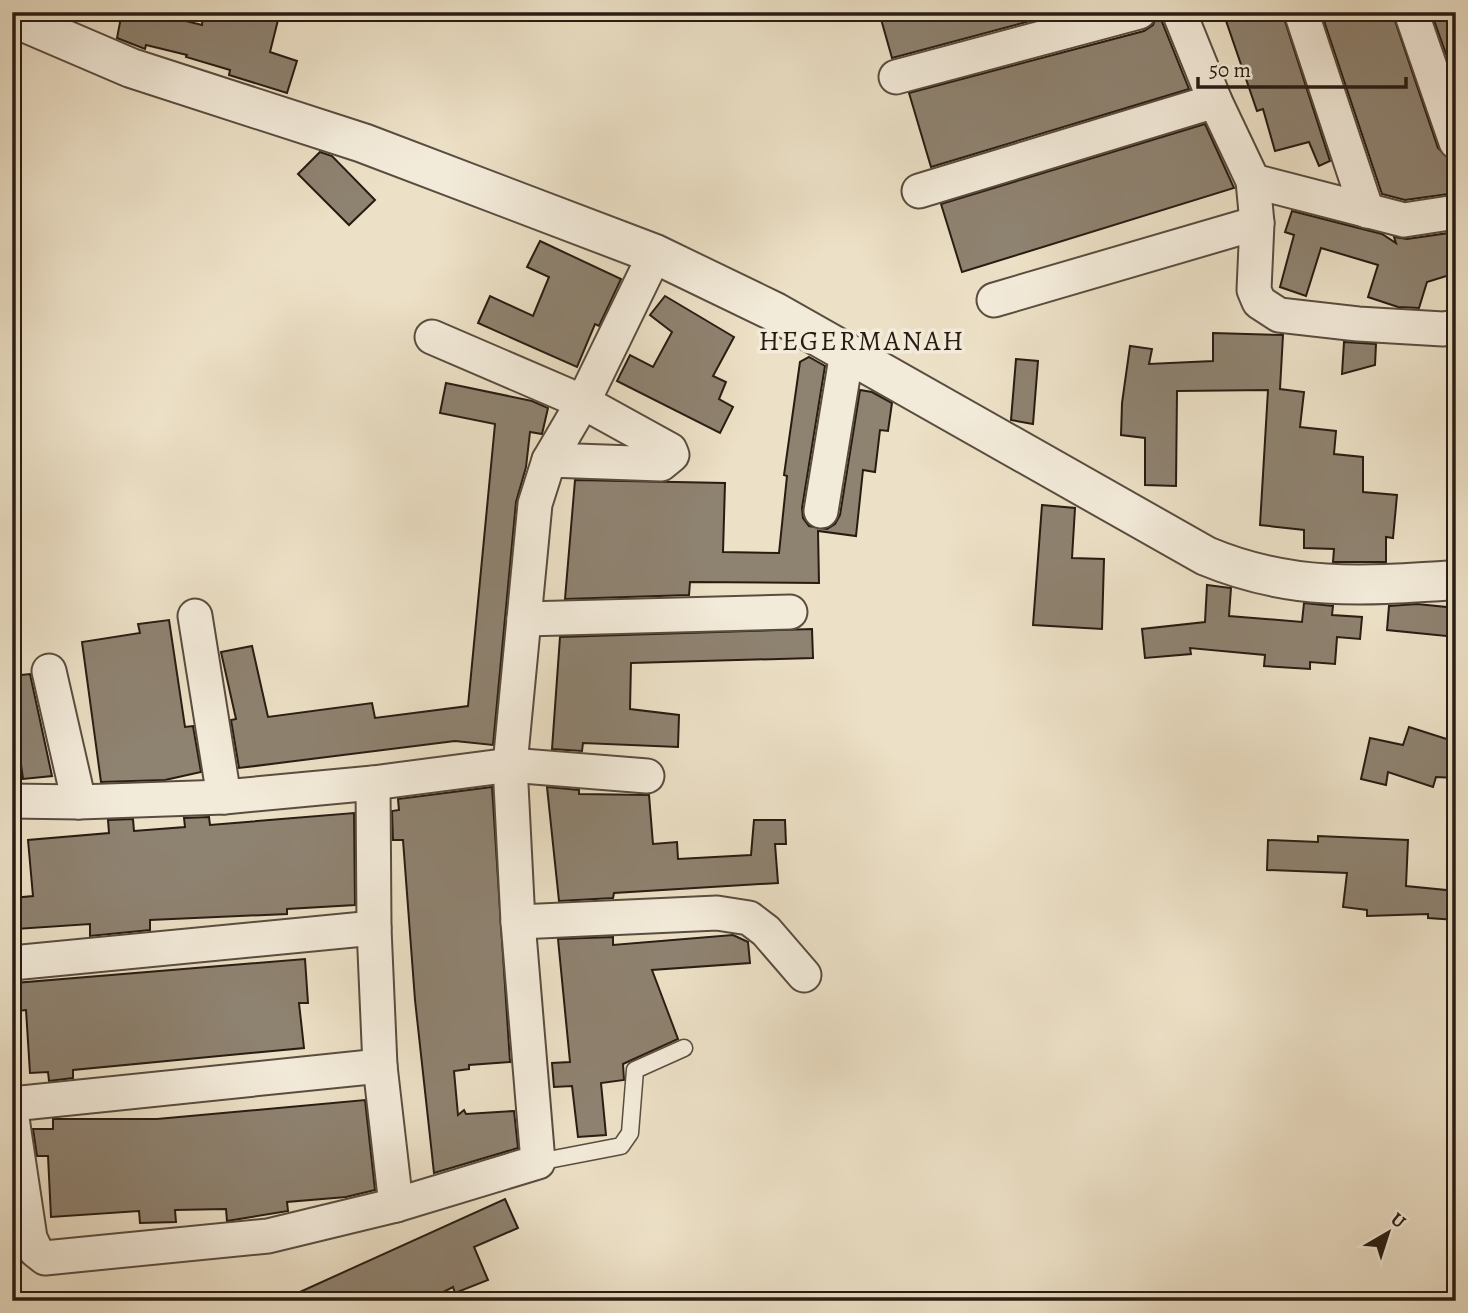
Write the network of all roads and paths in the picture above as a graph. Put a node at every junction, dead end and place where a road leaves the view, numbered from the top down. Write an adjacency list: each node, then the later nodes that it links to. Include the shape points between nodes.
1 (1139, 12): 6 (street)
2 (1179, 12): 7 (street)
3 (1301, 12): 11 (street)
4 (1411, 12): 8 (street)
5 (12, 17): 14 (street, via 131,68 363,143)
6 (896, 77)
7 (1214, 101): 9 (street); 10 (street)
8 (1456, 142)
9 (1253, 181): 11 (street); 13 (street)
10 (919, 191)
11 (1367, 211): 12 (street, via 1404,220)
12 (1456, 212)
13 (1257, 223): 15 (street); 16 (street, via 1254,289 1268,310 1358,324)
14 (655, 254): 18 (street); 19 (street)
15 (994, 300)
16 (1456, 327)
17 (432, 337): 19 (street)
18 (847, 352): 21 (street); 22 (street, via 1168,536 1244,572 1280,580 1359,586)
19 (583, 402): 20 (street); 20 (street, via 672,455 661,464)
20 (549, 460): 25 (street, via 535,504)
21 (821, 511)
22 (1456, 580)
23 (790, 612): 25 (street)
24 (195, 616): 30 (street)
25 (524, 619): 27 (street)
26 (49, 671): 32 (street)
27 (510, 765): 28 (street); 29 (street); 33 (street)
28 (648, 776)
29 (373, 783): 30 (street); 34 (street)
30 (224, 797): 32 (street)
31 (12, 801): 32 (street)
32 (79, 802)
33 (518, 922): 36 (street, via 717,913 749,918); 41 (street)
34 (374, 928): 35 (street); 38 (street)
35 (12, 963)
36 (804, 975)
37 (684, 1048): 41 (lane, via 635,1070 630,1133 621,1146)
38 (380, 1066): 39 (street); 42 (street)
39 (12, 1104)
40 (12, 1118): 42 (street, via 30,1238 45,1258 268,1236)
41 (538, 1162): 42 (street)
42 (396, 1205)

